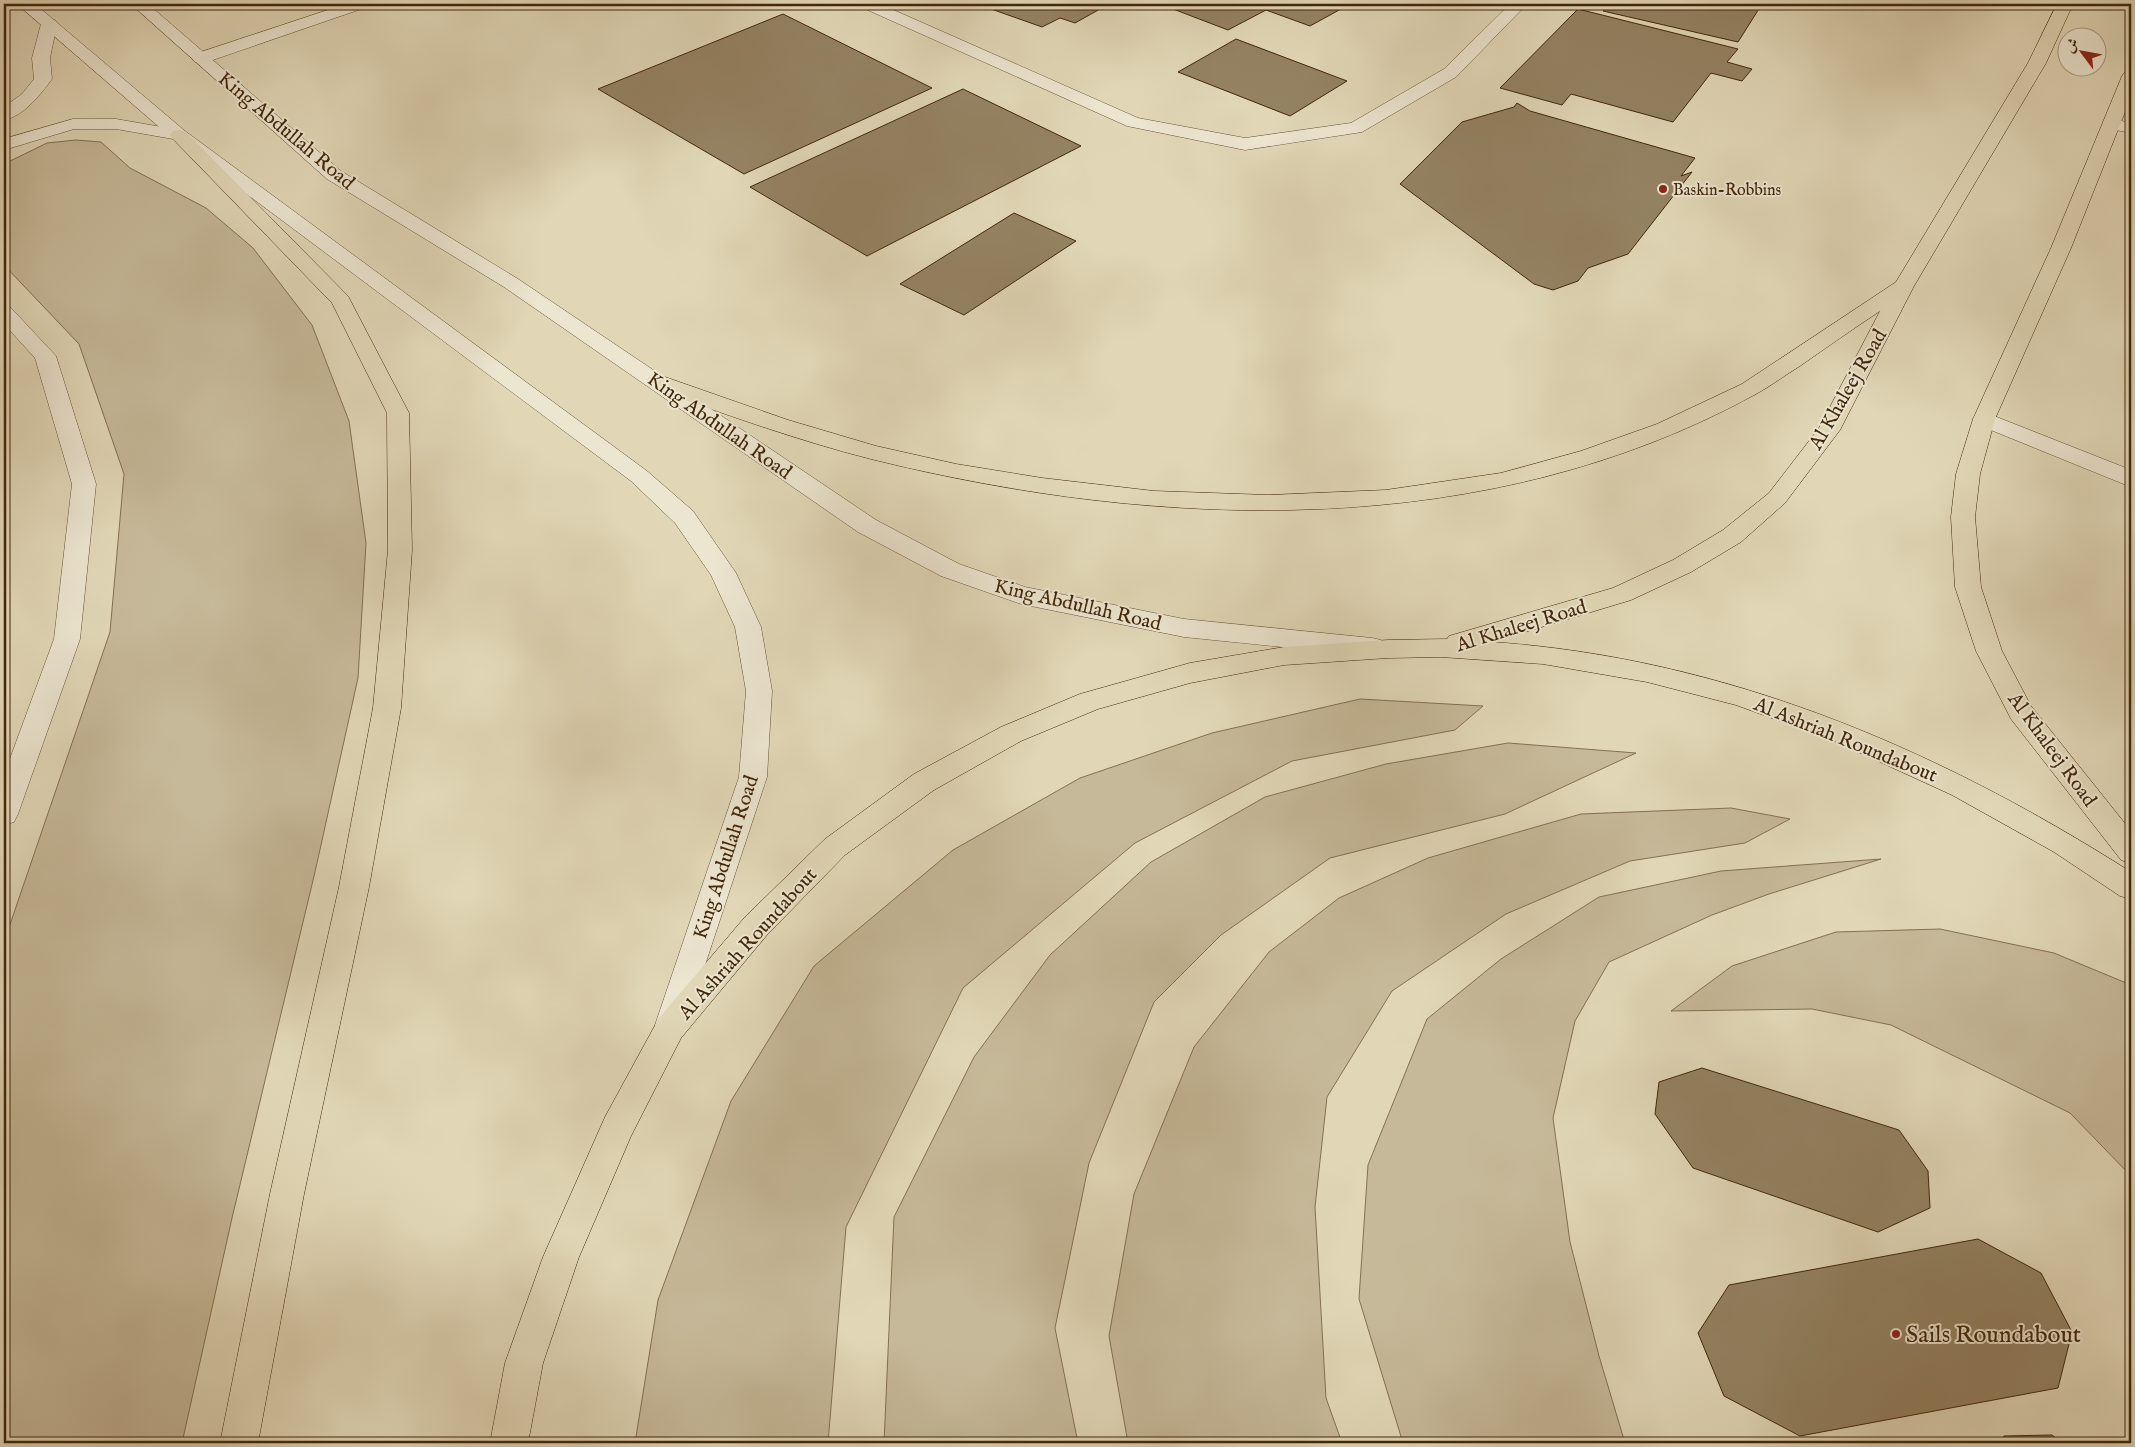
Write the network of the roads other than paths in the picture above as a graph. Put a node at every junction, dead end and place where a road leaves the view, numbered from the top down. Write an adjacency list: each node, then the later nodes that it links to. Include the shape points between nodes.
1 (25, 4): 7 (street, King Abdullah Road)
2 (138, 4): 8 (street, King Abdullah Road)
3 (361, 4): 8 (street)
4 (867, 4): 5 (street, via 1133,122 1244,144 1356,128 1450,73)
5 (1519, 4)
6 (2065, 4): 14 (main road, Al Khaleej Road, via 2037,63)
7 (49, 24): 10 (street, via 41,58 43,80 28,98); 12 (street, King Abdullah Road)
8 (201, 58): 16 (street, King Abdullah Road, via 334,175 510,283)
9 (2131, 76): 11 (main road, Al Khaleej Road)
10 (4, 115)
11 (2121, 126): 17 (main road, Al Khaleej Road, via 2061,248)
12 (179, 134): 13 (street, via 116,124 73,124); 24 (street, King Abdullah Road, via 638,476 684,517 723,573 748,627 759,691 753,777); 25 (main road, via 341,300 398,413 400,550 387,708 354,887 287,1194)
13 (4, 145)
14 (1904, 286): 16 (main road, via 1750,389 1666,429 1589,456 1502,480 1386,498 1268,503 1154,499 1042,486 872,452 780,425); 19 (main road, Al Khaleej Road, via 1829,430 1777,498 1732,536 1682,566 1622,594)
15 (4, 312): 21 (street, via 45,356 84,484 67,638)
16 (657, 382): 20 (street, King Abdullah Road, via 867,526 950,570 1021,595 1184,628)
17 (1984, 419): 18 (street); 22 (main road, Al Khaleej Road, via 1968,474 1963,517 1968,587 1989,651 2021,712)
18 (2131, 479)
19 (1441, 648): 20 (main road, Al Ashriah Roundabout); 23 (main road, Al Ashriah Roundabout, via 1552,656 1646,672 1742,697 1842,733 1962,787 2064,844)
20 (1388, 649): 24 (main road, Al Ashriah Roundabout, via 1284,656 1190,673 1090,702 1011,734 924,782 835,848 756,926)
21 (4, 814)
22 (2131, 852)
23 (2131, 887)
24 (670, 1028): 26 (main road, Al Ashriah Roundabout, via 617,1128 561,1257 524,1363)
25 (239, 1443)
26 (509, 1443)

